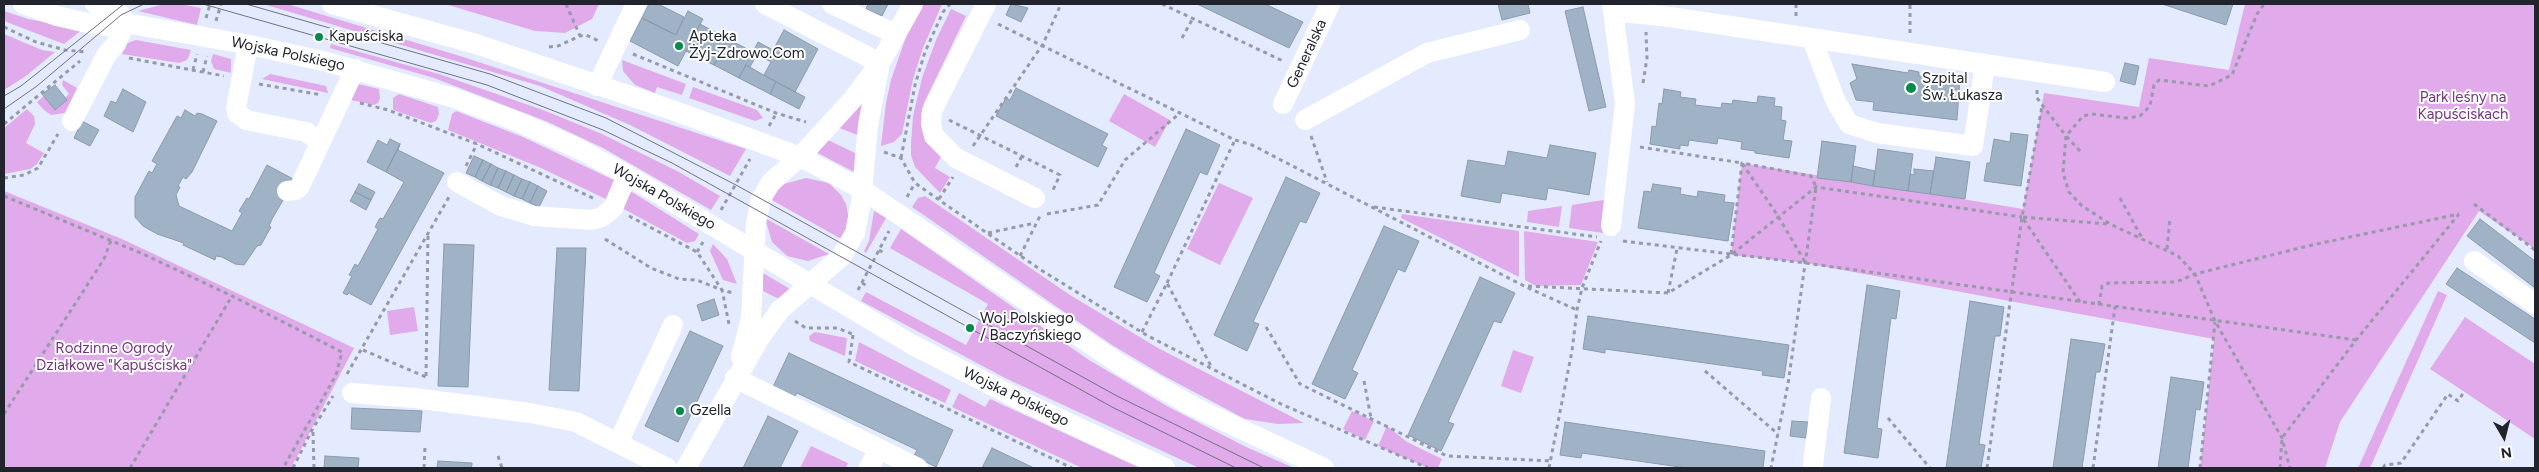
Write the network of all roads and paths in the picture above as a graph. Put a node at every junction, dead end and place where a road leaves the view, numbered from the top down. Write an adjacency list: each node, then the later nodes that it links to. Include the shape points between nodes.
1 (23, 4): 20 (street, Wojska Polskiego, via 96,25)
2 (95, 4): 20 (street, Wojska Polskiego, via 121,15)
3 (332, 4): 40 (street, via 476,44)
4 (566, 4): 24 (path)
5 (636, 4): 30 (street)
6 (765, 4): 33 (street)
7 (832, 4): 16 (street)
8 (913, 4): 23 (street)
9 (950, 4): 61 (path, via 943,12 925,52 915,85)
10 (1061, 4): 27 (path)
11 (1162, 4): 19 (path)
12 (1330, 4): 35 (street, Generalska)
13 (1910, 4): 32 (path)
14 (2264, 4): 52 (path, via 2232,75 2209,86 2159,80 2154,85 2150,106 2140,116 2083,116)
15 (1612, 7): 18 (street); 86 (street, via 1625,104)
16 (855, 9): 23 (street)
17 (983, 10): 27 (path); 62 (street, via 932,112 934,136)
18 (1644, 14): 26 (street); 41 (path, via 1647,58)
19 (1193, 18): 25 (path); 35 (path)
20 (125, 23): 28 (street, Wojska Polskiego); 31 (street)
21 (4, 27): 50 (path, via 36,42 65,50 91,52)
22 (1520, 30): 48 (street, via 1427,53)
23 (895, 34): 33 (street)
24 (580, 36): 29 (path, via 558,46); 30 (path, via 586,35)
25 (1182, 38)
26 (1812, 38): 32 (street); 34 (street, via 1836,102 1849,124 1877,133 1972,146)
27 (1043, 44): 47 (path); 62 (path)
28 (248, 45): 36 (street, Wojska Polskiego); 38 (street)
29 (540, 45)
30 (616, 48): 40 (street); 46 (path)
31 (117, 50): 38 (path); 42 (street); 49 (street, via 107,54)
32 (1909, 54): 34 (street)
33 (880, 63): 51 (street); 57 (street)
34 (1985, 64): 37 (street)
35 (1299, 69): 44 (street, Generalska)
36 (355, 70): 43 (street); 64 (street, Wojska Polskiego, via 454,98 496,114 572,146)
37 (2035, 72): 39 (street); 45 (path, via 2037,98)
38 (241, 80): 43 (path); 56 (street, via 236,108 241,117 306,132)
39 (2105, 82)
40 (598, 86): 54 (street)
41 (1642, 87)
42 (101, 96)
43 (341, 99): 55 (path, via 388,110); 56 (street)
44 (1283, 104)
45 (2043, 105): 52 (path); 79 (path)
46 (776, 113): 51 (path); 54 (path)
47 (1180, 113): 53 (path); 74 (path, via 1125,160 1098,205)
48 (1305, 120)
49 (72, 121)
50 (4, 124)
51 (824, 130): 60 (street)
52 (2066, 136): 59 (path); 82 (path, via 2063,173 2069,192 2081,205)
53 (1235, 140): 75 (path, via 1252,145); 101 (path)
54 (760, 141): 60 (street); 83 (path)
55 (477, 144): 65 (path); 76 (path)
56 (320, 145): 69 (street, via 300,186)
57 (866, 146): 61 (path); 68 (street)
58 (1633, 146): 63 (path)
59 (2080, 151)
60 (800, 157): 68 (street); 94 (street, via 771,182 761,199)
61 (902, 158): 66 (path)
62 (963, 162): 72 (path); 74 (street)
63 (1742, 163): 67 (path, via 1811,176); 78 (path); 96 (path)
64 (627, 174): 76 (street); 83 (street, Wojska Polskiego)
65 (457, 182): 76 (street, via 501,206 534,216 592,220); 84 (path)
66 (915, 183): 72 (path); 77 (path)
67 (1816, 187): 78 (path); 79 (path); 98 (path)
68 (863, 190): 77 (street); 102 (street, via 859,220 848,247 841,257)
69 (287, 192)
70 (4, 196): 89 (path)
71 (2120, 198): 88 (path)
72 (939, 199): 85 (path)
73 (2474, 204): 93 (path)
74 (1038, 206)
75 (1374, 207): 86 (path); 103 (path)
76 (613, 208): 83 (path, via 697,252)
77 (899, 213): 92 (path); 157 (street, via 1121,365 1192,406)
78 (1778, 216): 96 (path); 98 (path)
79 (2022, 217): 82 (path); 106 (path); 109 (path)
80 (2170, 218): 91 (path)
81 (1036, 223): 85 (path)
82 (2110, 224): 88 (path)
83 (713, 225): 94 (street, Wojska Polskiego)
84 (428, 232): 123 (path); 126 (path)
85 (988, 233): 120 (path)
86 (1610, 234): 90 (path); 105 (path)
87 (605, 239): 119 (path, via 651,268 722,290)
88 (2142, 239): 91 (path)
89 (111, 240): 108 (path); 133 (path, via 104,259)
90 (1677, 249): 96 (path); 107 (path)
91 (2167, 249): 99 (path)
92 (879, 250): 95 (path); 100 (path)
93 (2535, 250)
94 (755, 252): 102 (street, Wojska Polskiego); 127 (street, via 751,318)
95 (886, 254)
96 (1730, 255): 98 (path); 107 (path)
97 (2474, 261): 110 (street)
98 (1806, 263): 106 (path); 137 (path)
99 (2196, 274): 111 (path, via 2165,284 2109,283 2102,286); 115 (path); 122 (path, via 2459,214)
100 (862, 283): 104 (path); 113 (path)
101 (1167, 283): 120 (path); 124 (path)
102 (808, 284): 113 (street, Wojska Polskiego); 127 (street, via 780,310)
103 (1524, 286): 105 (path); 114 (path)
104 (868, 287)
105 (1582, 288): 107 (path); 114 (path)
106 (2011, 292): 109 (path); 162 (path)
107 (1668, 293)
108 (232, 296): 145 (path); 146 (path, via 342,352 336,375)
109 (2081, 302): 111 (path)
110 (2535, 304)
111 (2099, 305): 112 (path)
112 (2116, 307): 115 (path); 163 (path)
113 (848, 308): 117 (path); 156 (street, Wojska Polskiego, via 976,378)
114 (1577, 310): 143 (path)
115 (2215, 321): 122 (path); 138 (path); 164 (path)
116 (673, 325): 139 (street)
117 (838, 328)
118 (1266, 328): 135 (path, via 1300,384)
119 (728, 329)
120 (1142, 332): 124 (path)
121 (853, 335): 155 (path, via 849,362)
122 (2356, 340): 138 (path)
123 (362, 350): 126 (path); 129 (path)
124 (1212, 369): 158 (path, via 1281,404)
125 (1705, 371): 137 (path)
126 (426, 376): 132 (path)
127 (735, 378): 141 (street); 152 (street)
128 (1364, 381): 135 (path)
129 (344, 388): 132 (street); 136 (path)
130 (2464, 392): 167 (path, via 2458,401 2448,394 2401,464)
131 (1820, 398): 144 (street)
132 (440, 401): 139 (street, via 576,422)
133 (4, 414)
134 (1888, 418): 161 (path)
135 (1372, 419): 143 (path, via 1447,456)
136 (312, 430): 147 (path); 148 (path)
137 (1779, 435): 160 (path)
138 (2282, 438): 165 (path); 166 (path)
139 (618, 443): 151 (street)
140 (425, 447): 149 (path)
141 (879, 449): 153 (street); 154 (street)
142 (498, 456): 150 (path)
143 (1552, 461): 159 (path)
144 (1814, 465)
145 (130, 468)
146 (283, 468)
147 (292, 468)
148 (314, 468)
149 (424, 468)
150 (502, 468)
151 (667, 468)
152 (686, 468)
153 (869, 468)
154 (918, 468)
155 (1072, 468)
156 (1166, 468)
157 (1324, 468)
158 (1428, 468)
159 (1549, 468)
160 (1772, 468)
161 (1930, 468)
162 (1987, 468)
163 (2093, 468)
164 (2200, 468)
165 (2280, 468)
166 (2290, 468)
167 (2383, 468)

